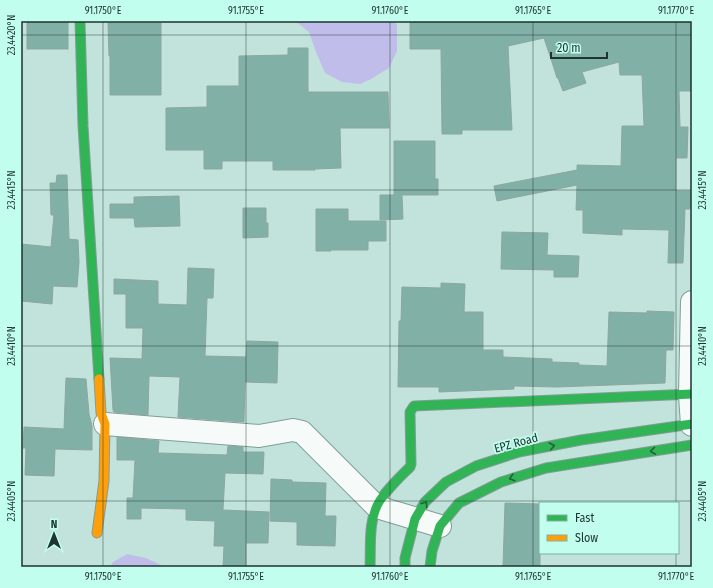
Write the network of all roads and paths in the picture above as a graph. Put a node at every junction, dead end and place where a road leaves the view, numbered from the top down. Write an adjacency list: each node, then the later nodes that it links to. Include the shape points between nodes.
1 (80, 21): 4 (street, via 83,126 100,413)
2 (692, 302): 3 (street)
3 (691, 394): 5 (street); 7 (street, via 414,406 410,412 410,467)
4 (104, 424): 7 (street, via 259,436 293,430 302,432); 10 (street, via 104,481)
5 (692, 424): 8 (street, EPZ Road, one-way to 5, via 425,502 446,482 476,466 519,452)
6 (692, 445): 9 (street, one-way to 9, via 546,468 502,482 459,503)
7 (377, 507): 8 (street); 11 (street, via 372,521)
8 (415, 519): 9 (street); 12 (street, EPZ Road)
9 (440, 526): 13 (street)
10 (97, 533)
11 (370, 567)
12 (405, 567)
13 (430, 567)

